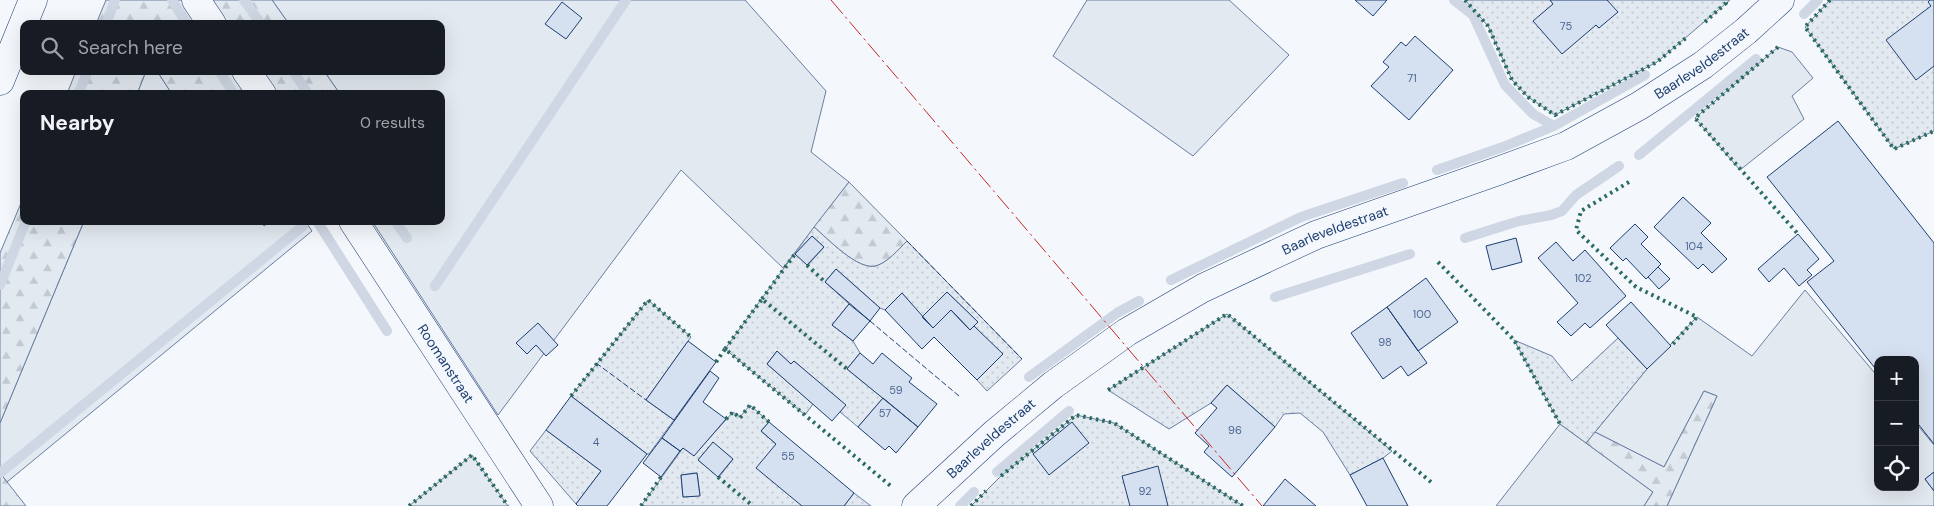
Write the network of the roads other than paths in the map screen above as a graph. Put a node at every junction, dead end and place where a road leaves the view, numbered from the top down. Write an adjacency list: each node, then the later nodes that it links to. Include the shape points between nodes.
1 (33, 0): 3 (main road)
2 (1780, 0): 10 (main road, Baarleveldestraat, via 1703,65 1639,106 1566,146 1316,235 1203,288 1127,332 1053,385)
3 (25, 20)
4 (20, 32): 6 (main road)
5 (249, 75): 7 (main road)
6 (0, 81)
7 (259, 90)
8 (356, 225): 9 (main road, Roomanstraat)
9 (539, 506)
10 (916, 506)

